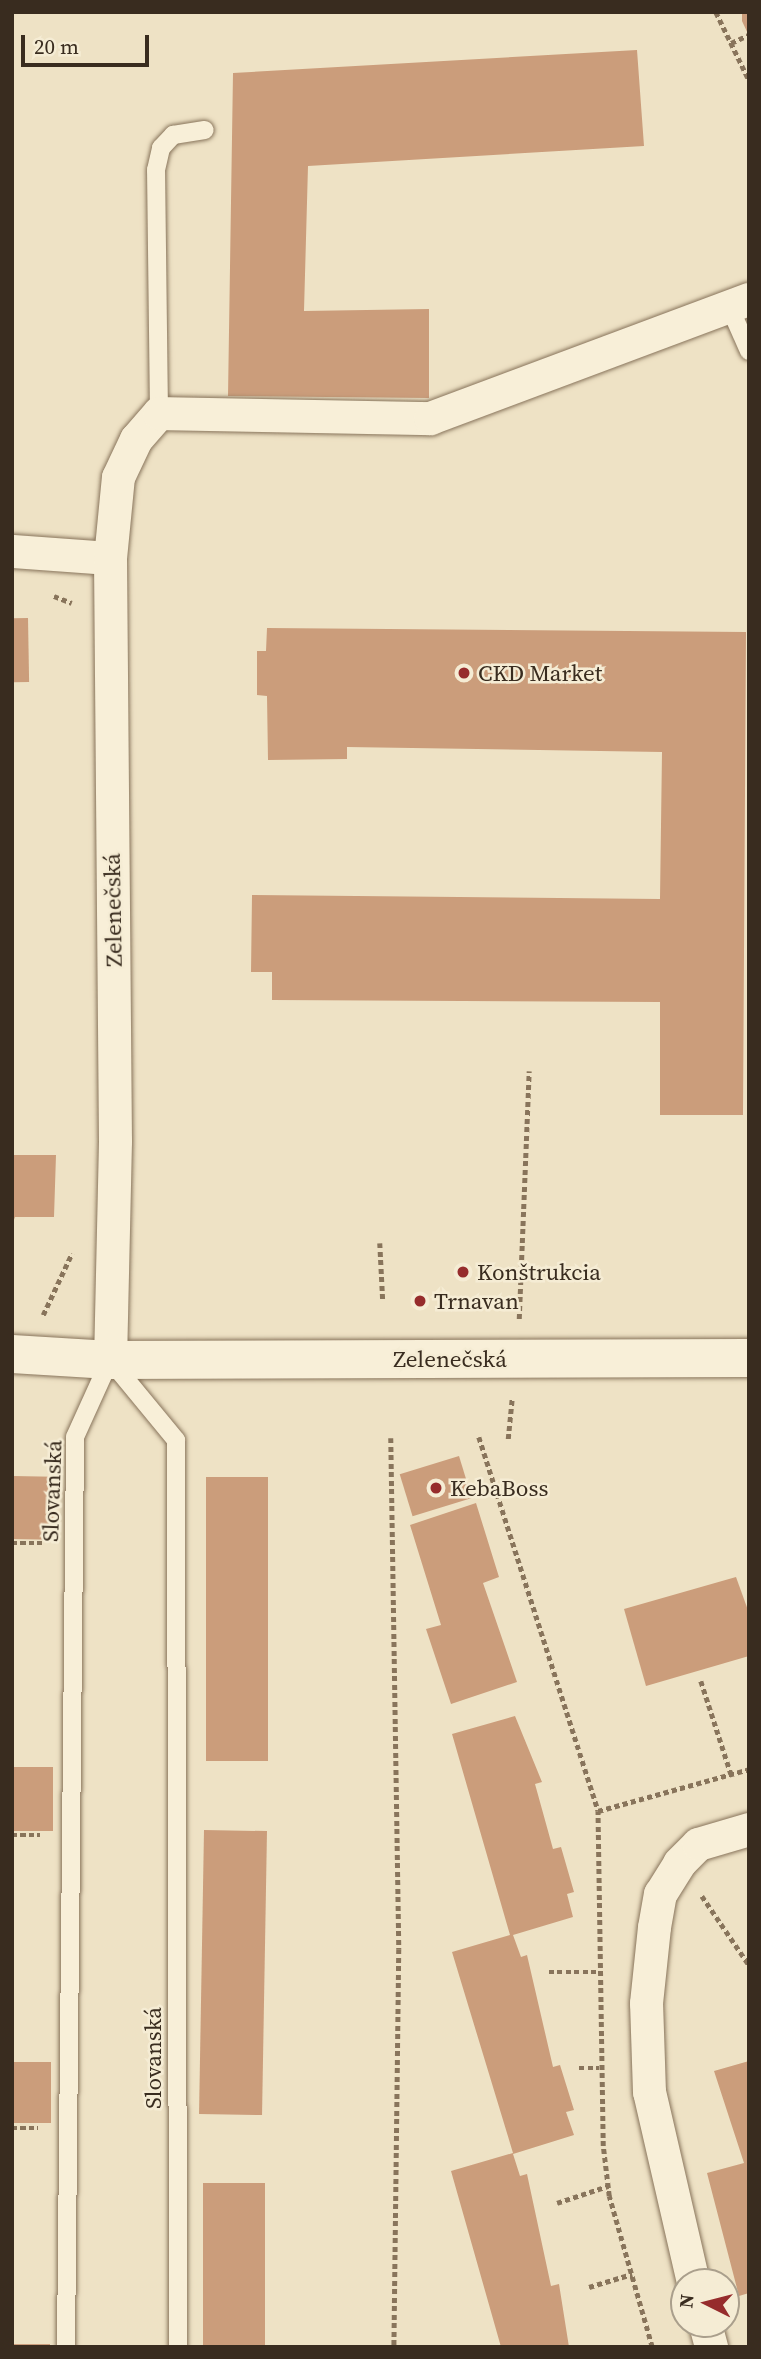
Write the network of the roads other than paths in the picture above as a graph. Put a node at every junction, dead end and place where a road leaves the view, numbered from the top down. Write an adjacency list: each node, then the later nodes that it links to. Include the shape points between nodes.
1 (205, 130): 4 (lane, via 173,135 161,148 156,170)
2 (740, 304): 3 (lane); 4 (street, via 430,418)
3 (749, 352)
4 (159, 413): 6 (street, Zelenečská, via 136,439 118,477)
5 (12, 551): 6 (street)
6 (110, 558): 9 (street, Zelenečská, via 115,1141)
7 (12, 1354): 9 (street, Zelenečská)
8 (749, 1358): 9 (street, Zelenečská)
9 (110, 1360): 12 (lane, Slovanská, via 75,1437); 13 (lane, Slovanská, via 176,1440)
10 (749, 1829): 11 (street, via 698,1844 679,1863 660,1894 646,2003 649,2092)
11 (691, 2268)
12 (66, 2347)
13 (178, 2347)

